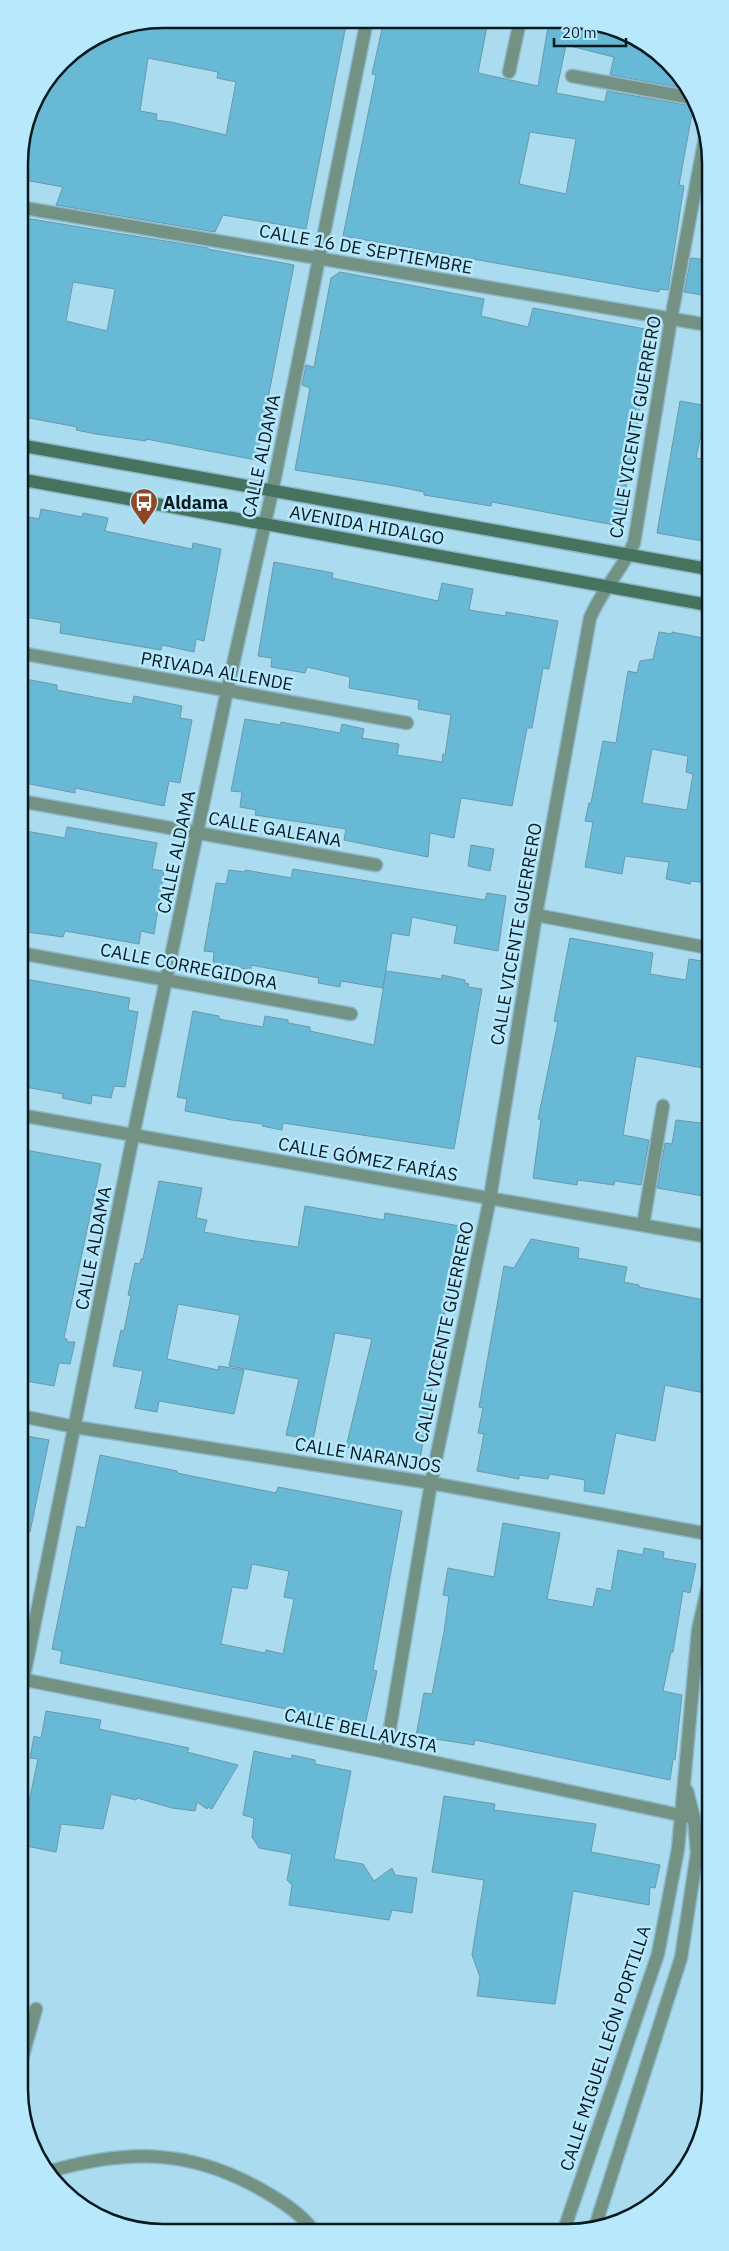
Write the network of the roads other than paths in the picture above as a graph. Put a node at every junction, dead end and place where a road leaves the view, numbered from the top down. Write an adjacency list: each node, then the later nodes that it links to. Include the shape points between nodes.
1 (365, 28): 8 (street, CALLE ALDAMA)
2 (519, 28): 3 (street)
3 (510, 72)
4 (572, 76): 5 (street)
5 (684, 96)
6 (701, 157): 9 (street, CALLE VICENTE GUERRERO)
7 (28, 209): 8 (street, CALLE 16 DE SEPTIEMBRE)
8 (320, 258): 9 (street, CALLE 16 DE SEPTIEMBRE); 13 (street, CALLE ALDAMA)
9 (671, 318): 10 (street, CALLE 16 DE SEPTIEMBRE); 15 (street, CALLE VICENTE GUERRERO, via 634,543)
10 (702, 324)
11 (28, 447): 13 (main road, AVENIDA HIDALGO)
12 (28, 480): 14 (main road, AVENIDA HIDALGO)
13 (272, 492): 14 (street, CALLE ALDAMA); 15 (main road, AVENIDA HIDALGO)
14 (264, 524): 17 (main road, AVENIDA HIDALGO); 20 (street, CALLE ALDAMA)
15 (628, 556): 16 (main road, AVENIDA HIDALGO); 17 (street, CALLE VICENTE GUERRERO)
16 (702, 569)
17 (608, 587): 18 (main road, AVENIDA HIDALGO); 25 (street, CALLE VICENTE GUERRERO, via 590,618)
18 (702, 604)
19 (28, 654): 20 (street, PRIVADA ALLENDE)
20 (227, 691): 21 (street, PRIVADA ALLENDE); 23 (street, CALLE ALDAMA)
21 (407, 723)
22 (28, 802): 23 (street, CALLE GALEANA)
23 (198, 833): 24 (street, CALLE GALEANA); 28 (street, CALLE ALDAMA)
24 (376, 865)
25 (536, 915): 26 (street); 33 (street, CALLE VICENTE GUERRERO)
26 (702, 947)
27 (28, 954): 28 (street, CALLE CORREGIDORA)
28 (168, 980): 29 (street, CALLE CORREGIDORA); 32 (street, CALLE ALDAMA)
29 (351, 1014)
30 (663, 1106): 34 (street)
31 (28, 1116): 32 (street, CALLE GÓMEZ FARÍAS)
32 (133, 1136): 33 (street, CALLE GÓMEZ FARÍAS); 37 (street, CALLE ALDAMA)
33 (490, 1198): 34 (street, CALLE GÓMEZ FARÍAS); 38 (street, CALLE VICENTE GUERRERO)
34 (643, 1225): 35 (street, CALLE GÓMEZ FARÍAS)
35 (701, 1236)
36 (28, 1417): 37 (street, CALLE NARANJOS)
37 (75, 1427): 38 (street, CALLE NARANJOS); 41 (street, CALLE ALDAMA)
38 (431, 1483): 39 (street, CALLE NARANJOS); 43 (street, CALLE VICENTE GUERRERO)
39 (701, 1533)
40 (701, 1616): 44 (street, CALLE MIGUEL LEÓN PORTILLA)
41 (28, 1654)
42 (28, 1684): 43 (street, CALLE BELLAVISTA)
43 (386, 1752): 45 (street, CALLE BELLAVISTA)
44 (686, 1786): 45 (street, CALLE MIGUEL LEÓN PORTILLA); 46 (street, CALLE MIGUEL LEÓN PORTILLA)
45 (681, 1815): 46 (street, CALLE BELLAVISTA); 52 (street, CALLE MIGUEL LEÓN PORTILLA, via 678,1849 658,1954)
46 (694, 1818): 50 (street, CALLE MIGUEL LEÓN PORTILLA, via 697,1853 681,1958)
47 (36, 2009): 48 (street)
48 (28, 2037)
49 (55, 2170): 51 (street, via 107,2158 143,2155 181,2158 216,2167 243,2179 302,2216)
50 (597, 2220)
51 (308, 2224)
52 (566, 2224)

